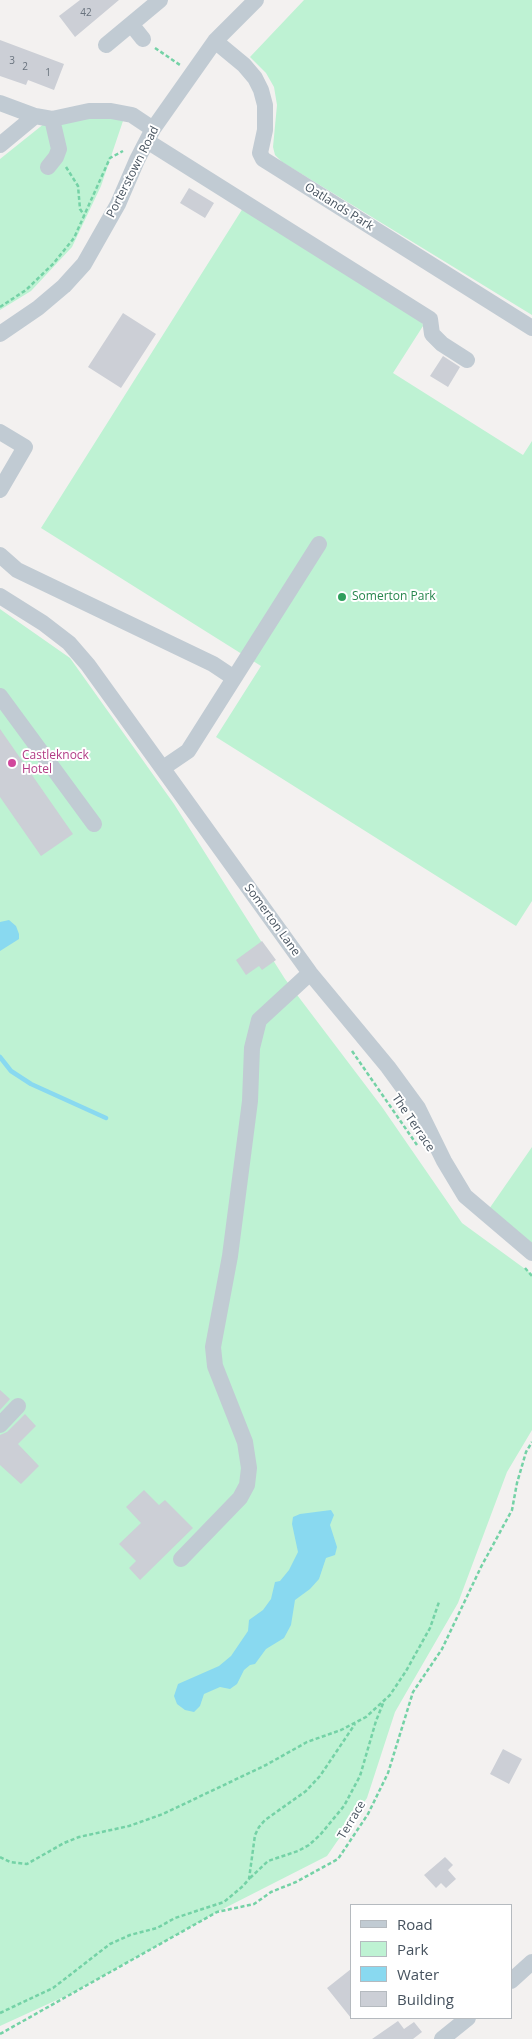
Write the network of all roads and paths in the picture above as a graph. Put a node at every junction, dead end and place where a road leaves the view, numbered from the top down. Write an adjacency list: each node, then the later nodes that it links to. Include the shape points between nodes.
1 (160, 0): 3 (street)
2 (256, 0): 5 (street, Porterstown Road)
3 (131, 24): 4 (street); 6 (street)
4 (143, 39): 7 (path)
5 (215, 41): 7 (street, Porterstown Road); 17 (street, Oatlands Park, via 244,65 261,90 265,130 260,153 264,159)
6 (106, 45)
7 (191, 73): 11 (street, Porterstown Road)
8 (0, 103): 9 (street)
9 (35, 116): 10 (street); 12 (street)
10 (52, 119): 11 (street, via 89,111 111,111 132,115); 14 (street, via 59,149)
11 (150, 135): 18 (street, Porterstown Road, via 84,264 45,302); 19 (street, via 430,319 432,334)
12 (0, 145)
13 (124, 151): 15 (path, via 110,158)
14 (52, 162): 15 (path, via 72,173)
15 (84, 216): 16 (path, via 74,238 52,264 26,290)
16 (0, 307)
17 (532, 328)
18 (0, 334)
19 (467, 360)
20 (0, 432): 21 (street, via 25,447)
21 (0, 490)
22 (318, 544): 25 (street)
23 (0, 555): 25 (street, via 17,570 213,664)
24 (0, 596): 27 (street, Somerton Lane, via 69,643)
25 (234, 678): 27 (street, via 188,751)
26 (0, 696): 28 (street)
27 (163, 768): 29 (street, Somerton Lane)
28 (94, 824)
29 (310, 972): 32 (street, Somerton Lane, via 418,1108 465,1196); 36 (street, via 259,1020 252,1048 250,1101 230,1256 214,1347 215,1366 245,1442 250,1468 247,1485 240,1498)
30 (347, 1043): 31 (path, The Terrace)
31 (418, 1146)
32 (532, 1253)
33 (18, 1406): 34 (street)
34 (0, 1425)
35 (532, 1442): 47 (path, Terrace, via 526,1452 512,1510 442,1649 412,1692 388,1773 368,1814 338,1859 271,1892 254,1904 217,1912)
36 (181, 1559)
37 (439, 1602): 38 (path, via 422,1644)
38 (385, 1699): 39 (path); 41 (path, via 360,1776 344,1806 309,1845 268,1861)
39 (356, 1723): 40 (path, via 307,1742 163,1814 129,1826 79,1837 27,1864); 41 (path, via 306,1792 259,1827)
40 (0, 1857)
41 (248, 1879): 45 (path, via 224,1902 110,1944 53,1988)
42 (532, 1950): 43 (street)
43 (530, 1964): 44 (street)
44 (512, 1980)
45 (0, 2012)
46 (467, 2019): 48 (street)
47 (0, 2034)
48 (442, 2039)

